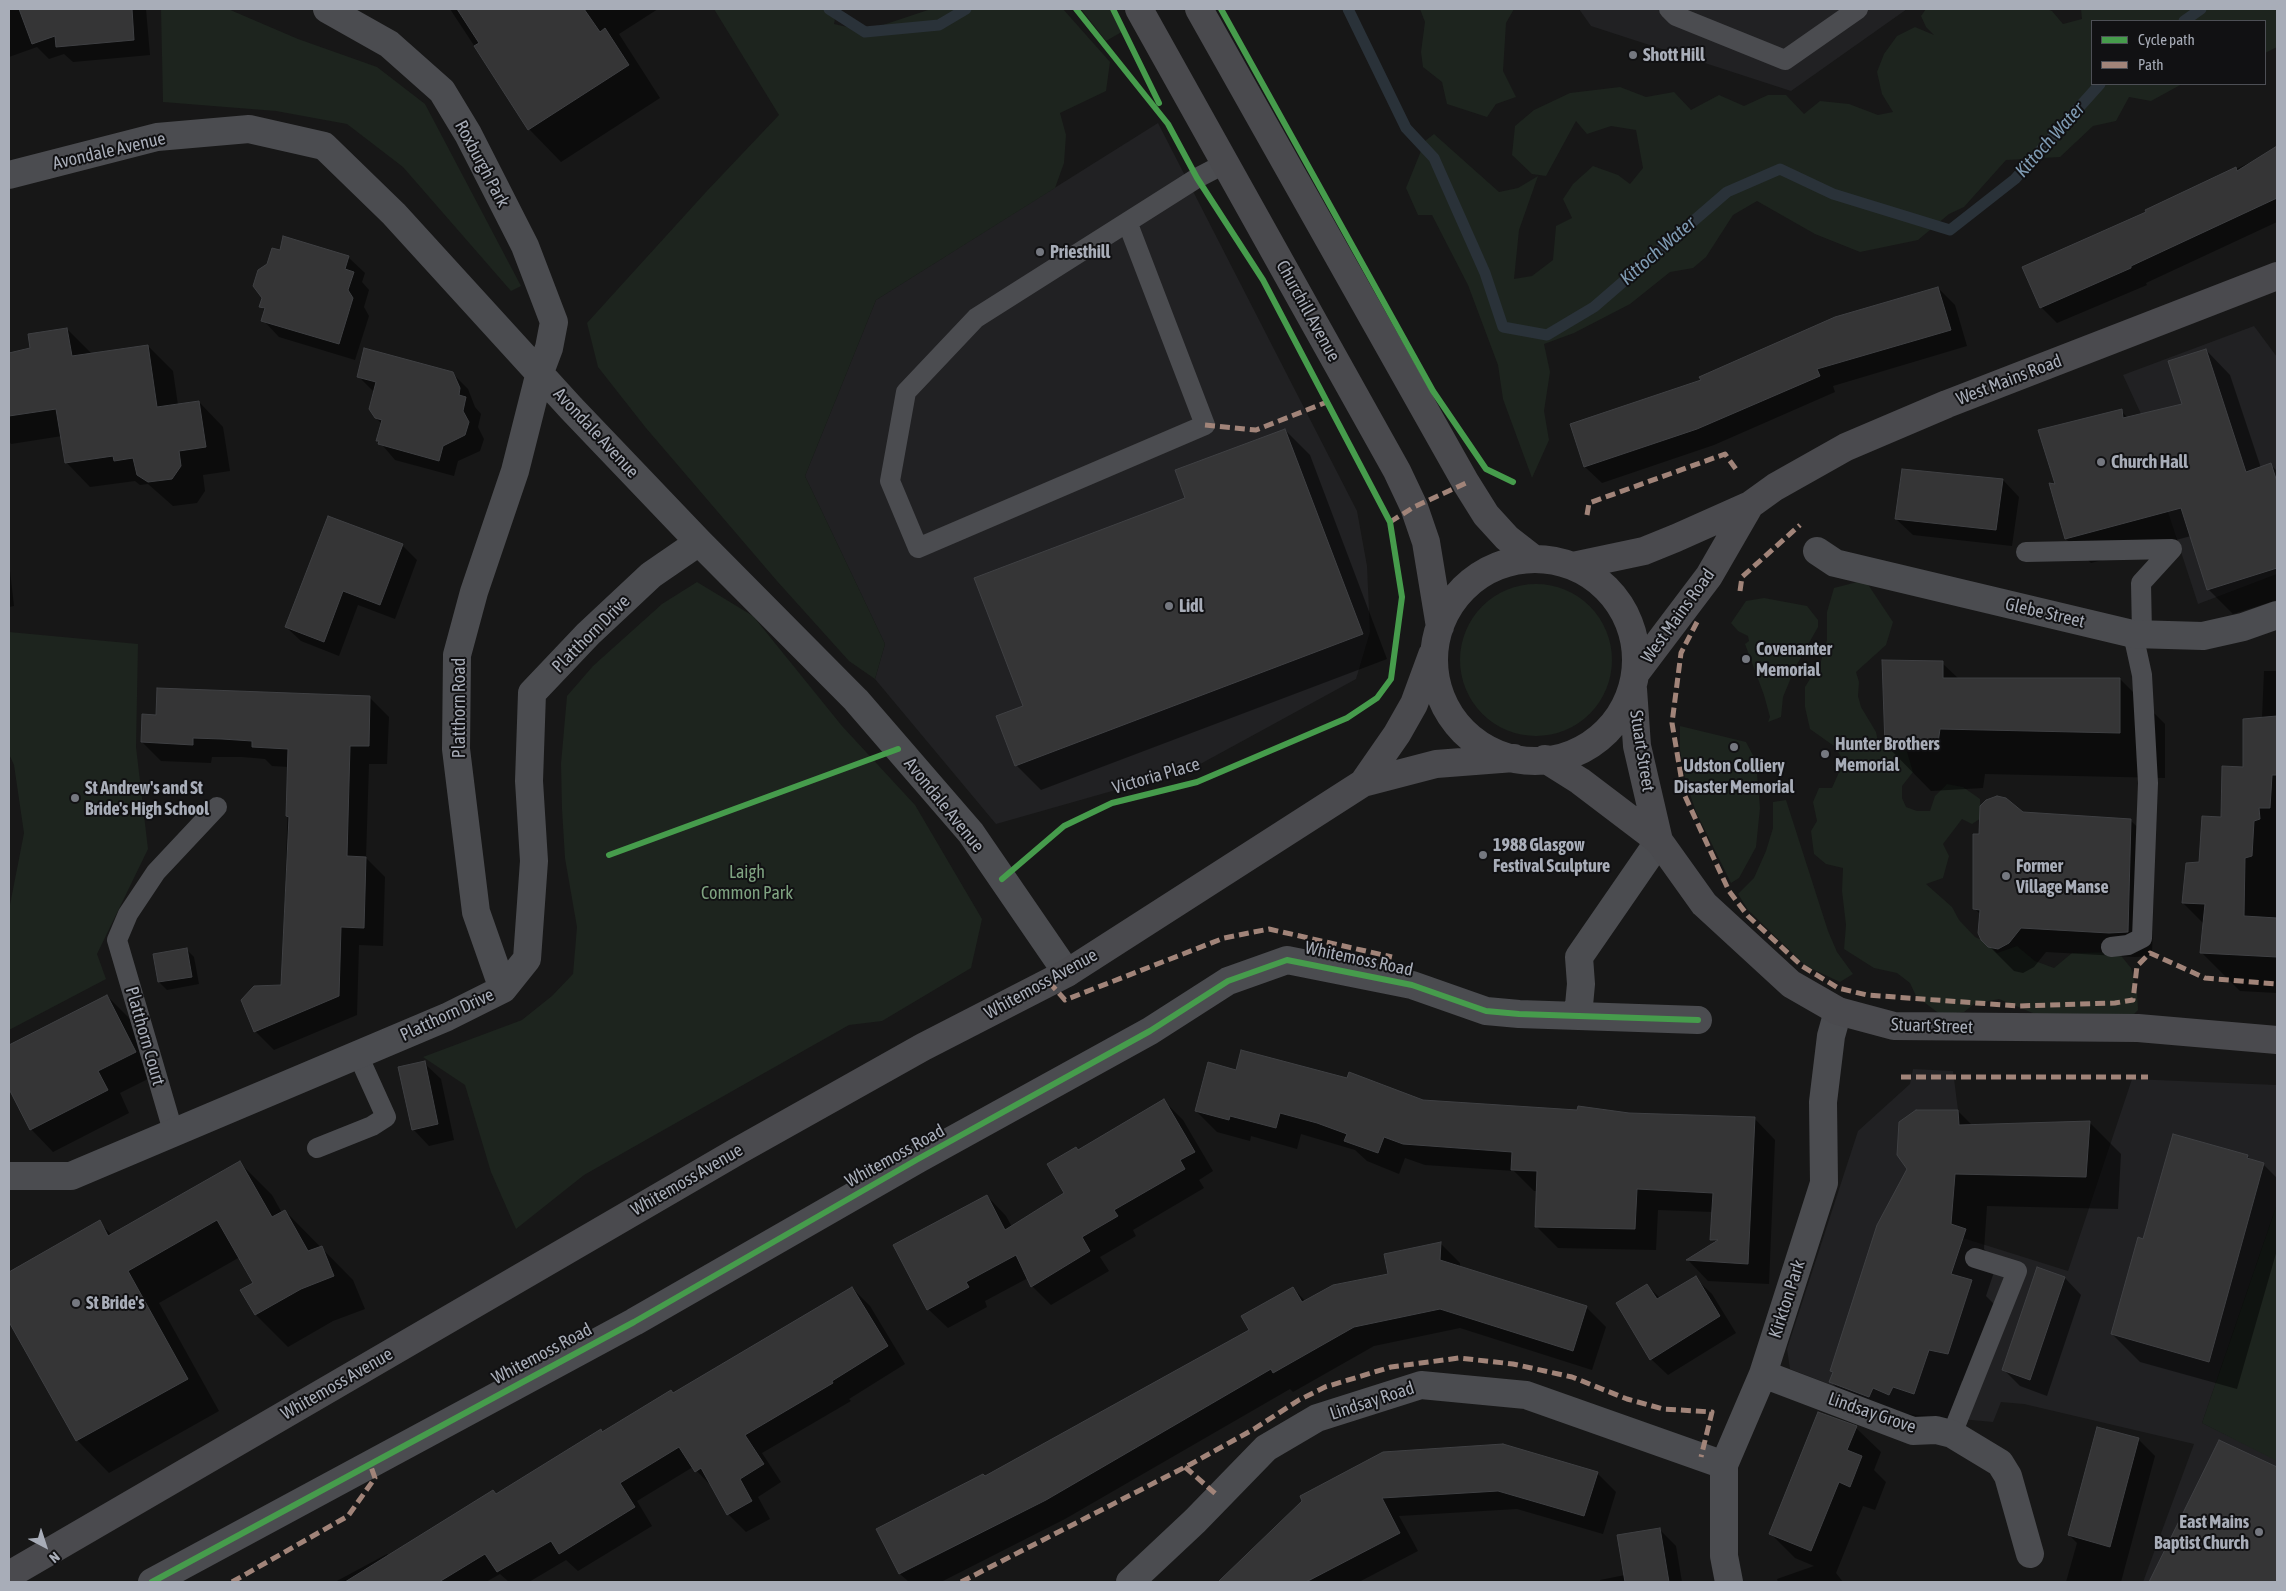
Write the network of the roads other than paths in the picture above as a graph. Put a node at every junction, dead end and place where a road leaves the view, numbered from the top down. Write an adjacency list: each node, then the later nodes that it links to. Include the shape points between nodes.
1 (327, 9): 10 (street, Roxburgh Park, via 389,44 403,56 442,91 468,134 524,246 554,322)
2 (1139, 9): 6 (main road, Churchill Avenue)
3 (1199, 9): 15 (main road, via 1466,483 1507,538)
4 (1669, 9): 5 (lane, via 1676,16 1785,60)
5 (1858, 9)
6 (1226, 163): 8 (lane, via 1197,178); 19 (main road, Churchill Avenue, via 1414,507 1426,542)
7 (9, 175): 10 (street, Avondale Avenue, via 157,137 249,129 324,146 394,214)
8 (1128, 224): 8 (lane, via 976,318 906,392 890,481 918,548 1205,425)
9 (2277, 276): 11 (main road, West Mains Road, via 1947,404 1846,447 1775,487)
10 (540, 372): 12 (street, Avondale Avenue); 28 (street, Platthorn Road, via 515,470 474,592 457,655 456,749 476,912)
11 (1750, 506): 16 (main road, West Mains Road, via 1644,551); 20 (main road, West Mains Road, via 1709,576)
12 (699, 542): 27 (street, Avondale Avenue, via 856,700 971,833); 28 (street, Platthorn Drive, via 651,575 532,693 529,780 534,861 527,959)
13 (1816, 551): 18 (street, Glebe Street, via 1835,563)
14 (2026, 552): 18 (lane, via 2172,549 2141,583)
15 (1534, 559): 16 (main road, Whitemoss Avenue, via 1556,560); 19 (main road, Whitemoss Avenue, via 1522,558 1490,569 1462,588 1444,616)
16 (1573, 566): 20 (main road, Stuart Street, via 1587,572 1613,593 1630,622 1637,655)
17 (2277, 615): 18 (street, Glebe Street, via 2244,627 2203,636)
18 (2138, 634): 26 (lane, via 2148,783 2142,938 2128,945)
19 (1437, 638): 21 (main road, Churchill Avenue, via 1436,681 1447,711 1469,737 1497,754); 23 (main road, Whitemoss Avenue, via 1414,704)
20 (1634, 682): 22 (main road, via 1618,719 1594,743 1563,758); 25 (main road, Stuart Street, via 1637,746)
21 (1514, 758): 22 (main road, via 1530,762); 23 (main road, Whitemoss Avenue, via 1436,764)
22 (1545, 760): 25 (main road, Stuart Street, via 1580,780)
23 (1363, 783): 27 (main road, Whitemoss Avenue)
24 (217, 807): 34 (lane, Platthorn Court, via 156,872 128,914 117,940)
25 (1659, 841): 29 (main road, Stuart Street, via 1704,904 1792,984); 30 (street, via 1579,957)
26 (2111, 947)
27 (1067, 973): 42 (main road, Whitemoss Avenue, via 923,1047 736,1152)
28 (503, 990): 33 (street, Platthorn Drive)
29 (1838, 1011): 32 (main road, Stuart Street, via 1894,1026 2138,1028); 38 (street, Kirkton Park, via 1831,1036 1823,1102 1824,1183)
30 (1578, 1016): 31 (street, Whitemoss Road); 43 (street, Whitemoss Road, via 1486,1011 1412,985 1287,960 1228,980 1150,1031 634,1322)
31 (1698, 1020)
32 (2277, 1040)
33 (358, 1055): 34 (street, Platthorn Drive); 35 (lane, via 386,1117)
34 (173, 1132): 36 (street, Platthorn Drive, via 72,1176)
35 (317, 1148)
36 (9, 1176)
37 (1975, 1258): 39 (lane, via 2017,1271)
38 (1763, 1374): 39 (street, Lindsay Grove, via 1913,1431 1936,1430); 40 (street, Kirkton Park)
39 (1952, 1434): 41 (street, Lindsay Grove, via 2000,1462 2008,1476)
40 (1724, 1466): 44 (street, Lindsay Road, via 1526,1395 1422,1385 1317,1418 1266,1448); 45 (street, Kirkton Park, via 1724,1556)
41 (2030, 1554)
42 (9, 1575)
43 (152, 1582)
44 (1130, 1582)
45 (1729, 1582)

